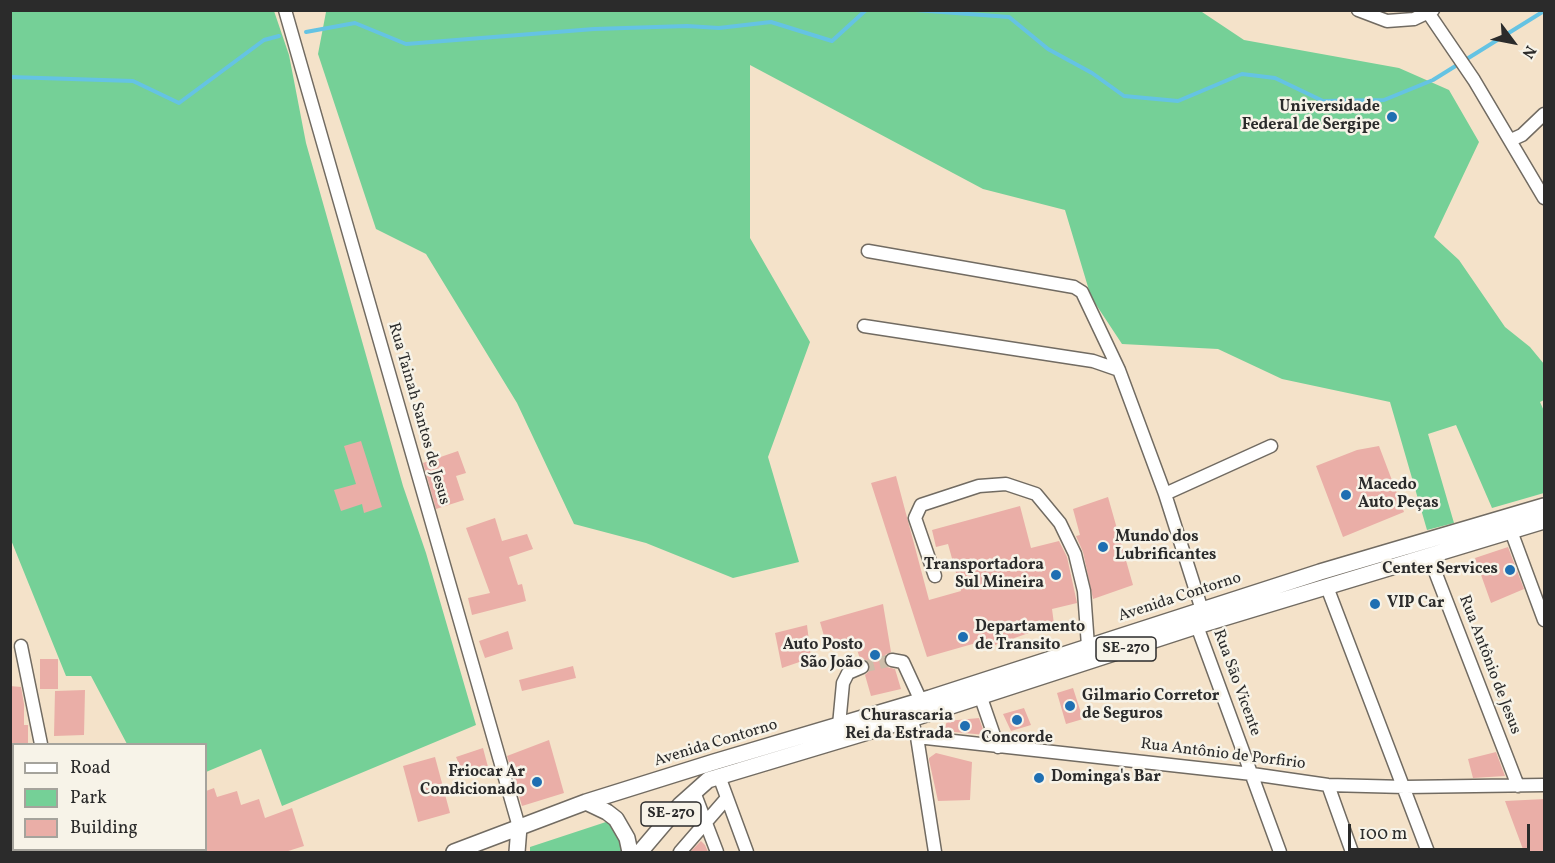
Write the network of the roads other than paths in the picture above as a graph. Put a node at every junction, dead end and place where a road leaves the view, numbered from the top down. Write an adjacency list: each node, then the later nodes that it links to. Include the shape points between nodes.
1 (285, 10): 42 (street, Rua Tainah Santos de Jesus)
2 (1358, 10): 3 (street, via 1387,21 1414,19)
3 (1431, 12): 5 (street)
4 (1545, 114): 5 (street)
5 (1511, 140): 6 (street)
6 (1545, 198)
7 (868, 251): 9 (street, via 1079,289 1085,294)
8 (864, 326): 9 (street, via 1093,361)
9 (1119, 369): 11 (street)
10 (1271, 446): 11 (street)
11 (1165, 494): 18 (street)
12 (1545, 506): 18 (main road, Avenida Contorno / SE-270)
13 (1545, 521): 14 (main road, Avenida Contorno / SE-270)
14 (1511, 531): 15 (main road, Avenida Contorno / SE-270); 19 (street)
15 (1429, 556): 17 (main road, Avenida Contorno / SE-270); 36 (street, Rua Antônio de Jesus)
16 (935, 576): 22 (street, via 915,518 921,505 979,486 1006,484 1036,494 1060,523 1075,554 1084,591)
17 (1327, 587): 20 (main road, Avenida Contorno / SE-270); 37 (street)
18 (1202, 610): 22 (main road, Avenida Contorno / SE-270)
19 (1545, 620)
20 (1197, 626): 25 (main road, Avenida Contorno / SE-270); 32 (street, Rua São Vicente)
21 (21, 646): 30 (street)
22 (1088, 646): 26 (main road, Avenida Contorno / SE-270)
23 (892, 660): 26 (street, via 903,662)
24 (862, 667): 28 (street, via 848,673 843,682)
25 (980, 695): 27 (main road, Avenida Contorno / SE-270); 31 (street)
26 (921, 701): 28 (main road, Avenida Contorno / SE-270)
27 (911, 719): 29 (street); 33 (main road, Avenida Contorno / SE-270)
28 (839, 725): 40 (main road, Avenida Contorno / SE-270)
29 (917, 737): 31 (street, Rua Antônio de Porfirio); 50 (street)
30 (41, 743)
31 (998, 747): 32 (street, Rua Antônio de Porfirio)
32 (1252, 774): 34 (street, Rua Antônio de Porfirio); 51 (street, Rua São Vicente)
33 (713, 778): 38 (main road, SE-270); 39 (street)
34 (1328, 785): 37 (street, Rua Antônio de Porfirio); 52 (street)
35 (1545, 785): 36 (street, Rua Antônio de Porfirio)
36 (1518, 786): 37 (street, Rua Antônio de Porfirio)
37 (1405, 787): 53 (street)
38 (694, 792): 41 (street); 46 (main road, SE-270)
39 (726, 799): 41 (street); 49 (street)
40 (586, 802): 42 (main road, SE-270); 45 (main road, via 616,819)
41 (706, 821): 47 (street); 48 (street)
42 (519, 827): 43 (main road, SE-270); 44 (main road)
43 (454, 852)
44 (518, 852)
45 (630, 852)
46 (640, 852)
47 (680, 852)
48 (717, 852)
49 (747, 852)
50 (935, 852)
51 (1280, 852)
52 (1352, 852)
53 (1428, 852)

